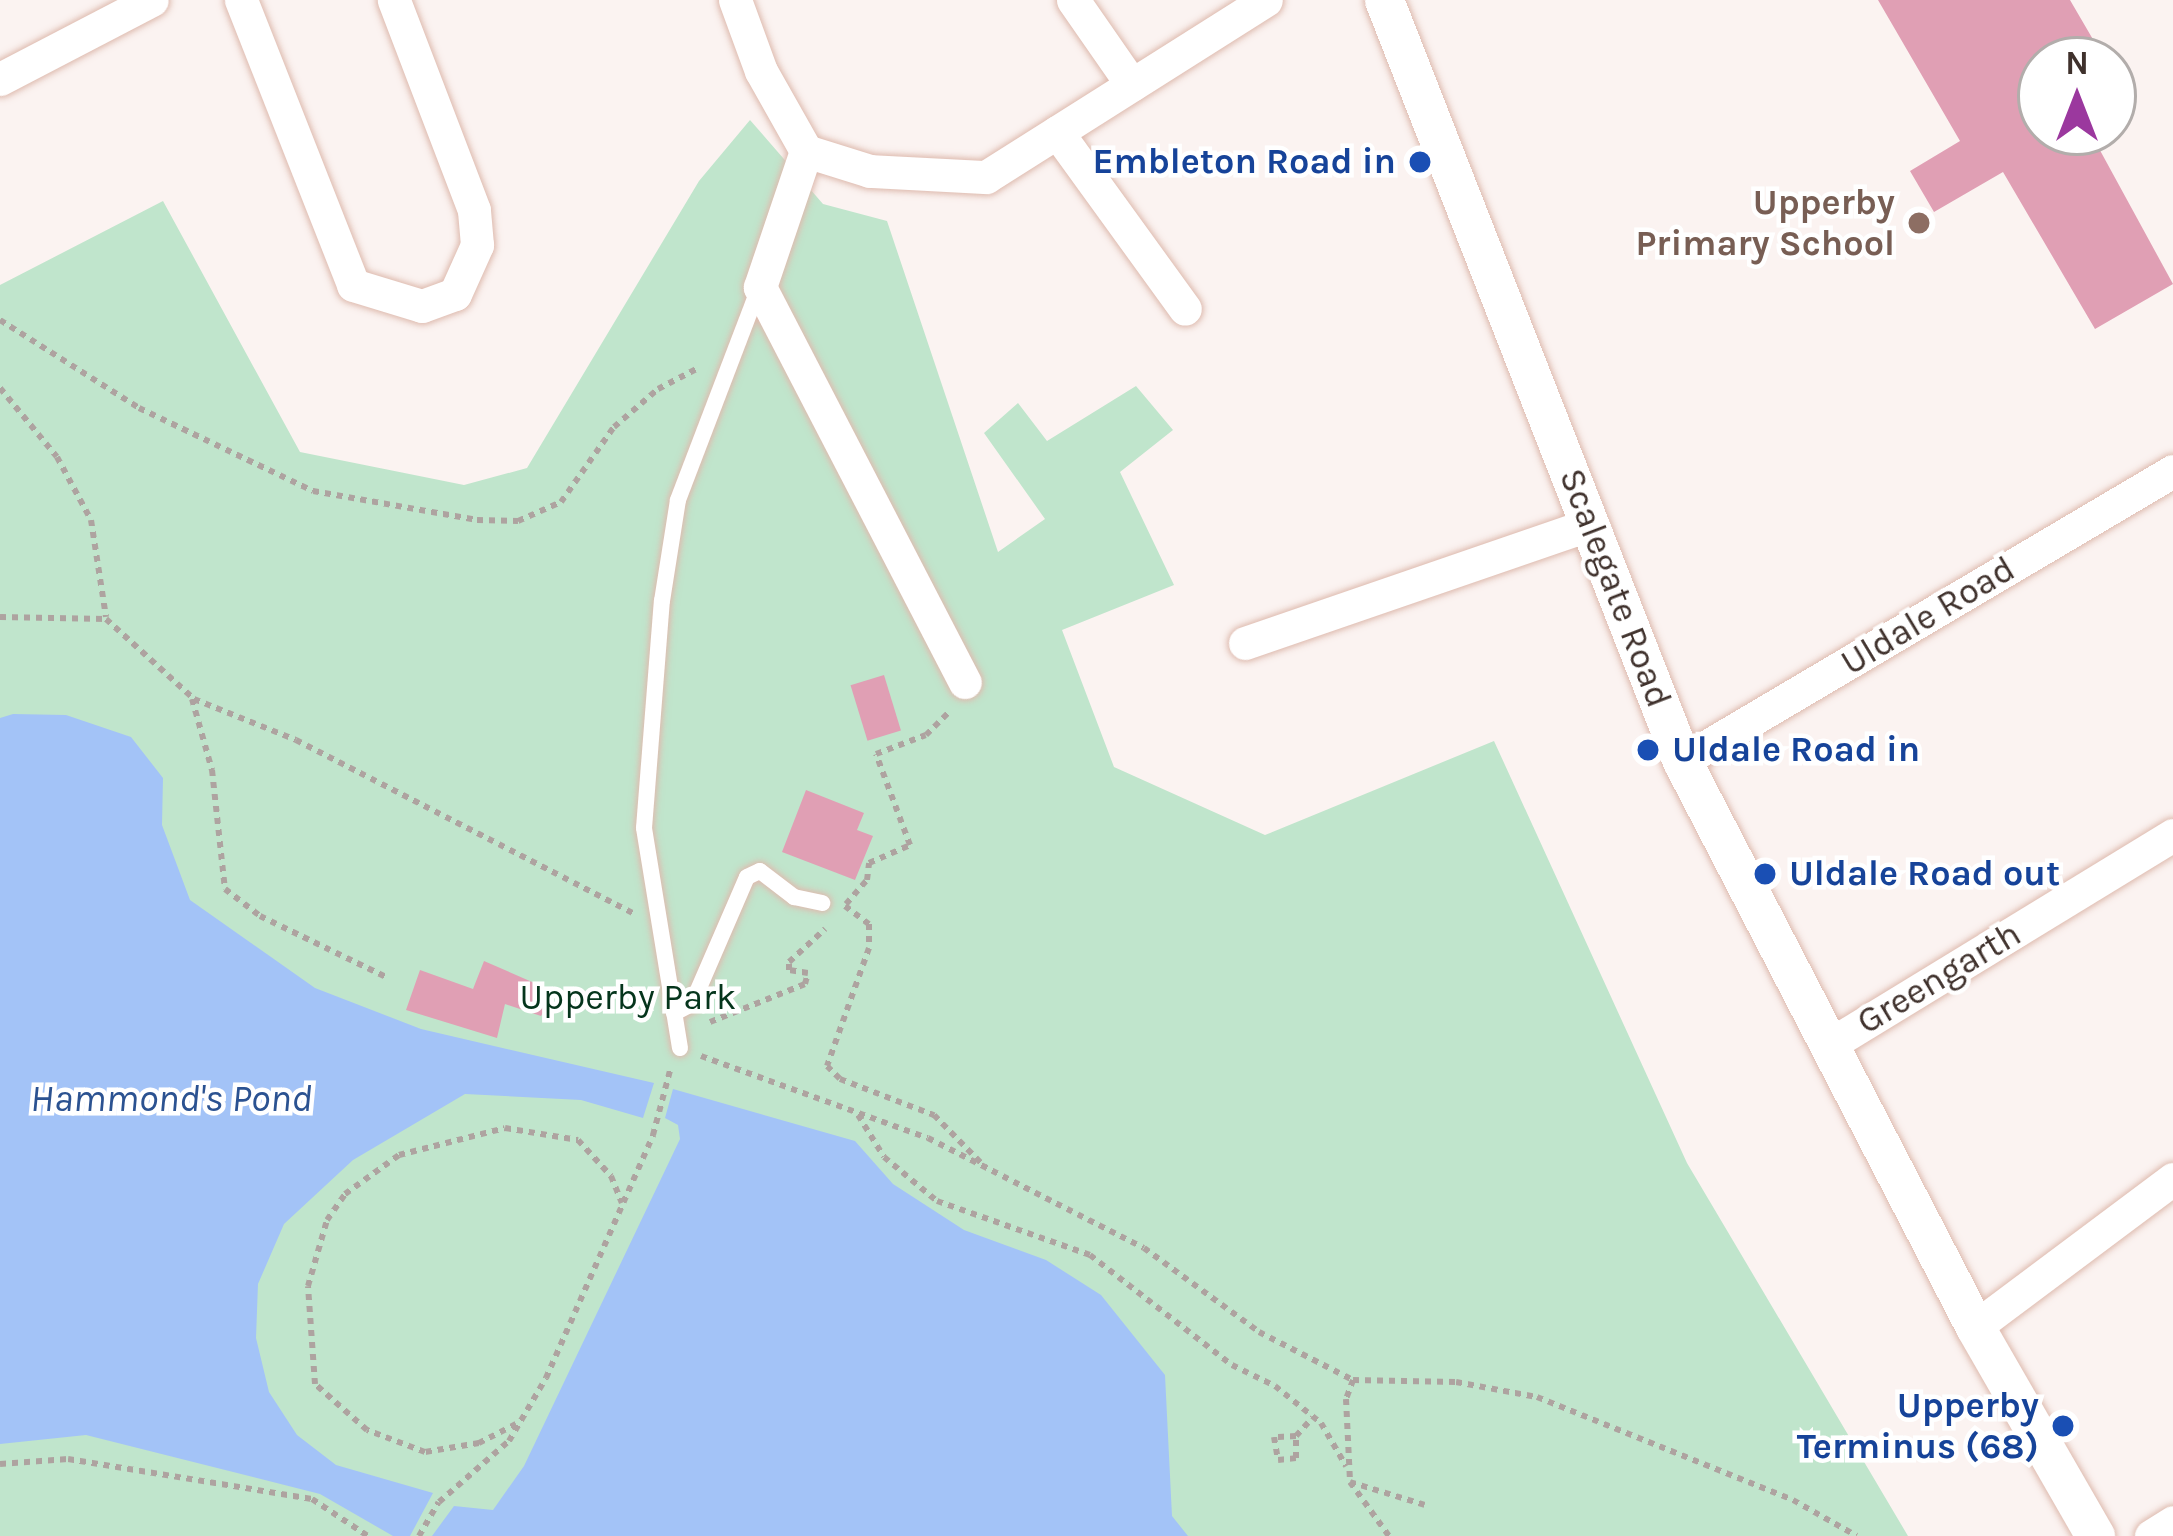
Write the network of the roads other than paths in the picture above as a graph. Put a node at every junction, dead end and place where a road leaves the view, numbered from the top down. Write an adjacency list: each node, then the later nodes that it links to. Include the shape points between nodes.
1 (152, 0): 8 (street)
2 (241, 0): 3 (street, via 353,285 422,306 455,294 477,245 476,228)
3 (394, 0)
4 (735, 0): 11 (street)
5 (1073, 0): 9 (street)
6 (1266, 0): 9 (street)
7 (1384, 0): 15 (street, Scalegate Road)
8 (0, 80)
9 (1132, 85): 10 (street)
10 (1057, 132): 11 (street, via 986,177 870,171); 13 (street)
11 (806, 151): 12 (street)
12 (760, 287): 17 (street); 21 (lane, via 678,500 665,580 644,828)
13 (1185, 309)
14 (2173, 471): 18 (street, Uldale Road)
15 (1590, 524): 16 (street); 18 (street, Scalegate Road)
16 (1246, 644)
17 (965, 682)
18 (1682, 761): 22 (street, Scalegate Road)
19 (2173, 835): 22 (street, Greengarth)
20 (822, 903): 21 (lane, via 794,897 760,871 747,877 692,1004)
21 (674, 1013): 23 (lane)
22 (1828, 1046): 25 (street, Scalegate Road)
23 (680, 1048)
24 (2173, 1179): 25 (street)
25 (1975, 1327): 27 (street, Scalegate Road)
26 (2173, 1522): 28 (street)
27 (2095, 1536)
28 (2151, 1536)

